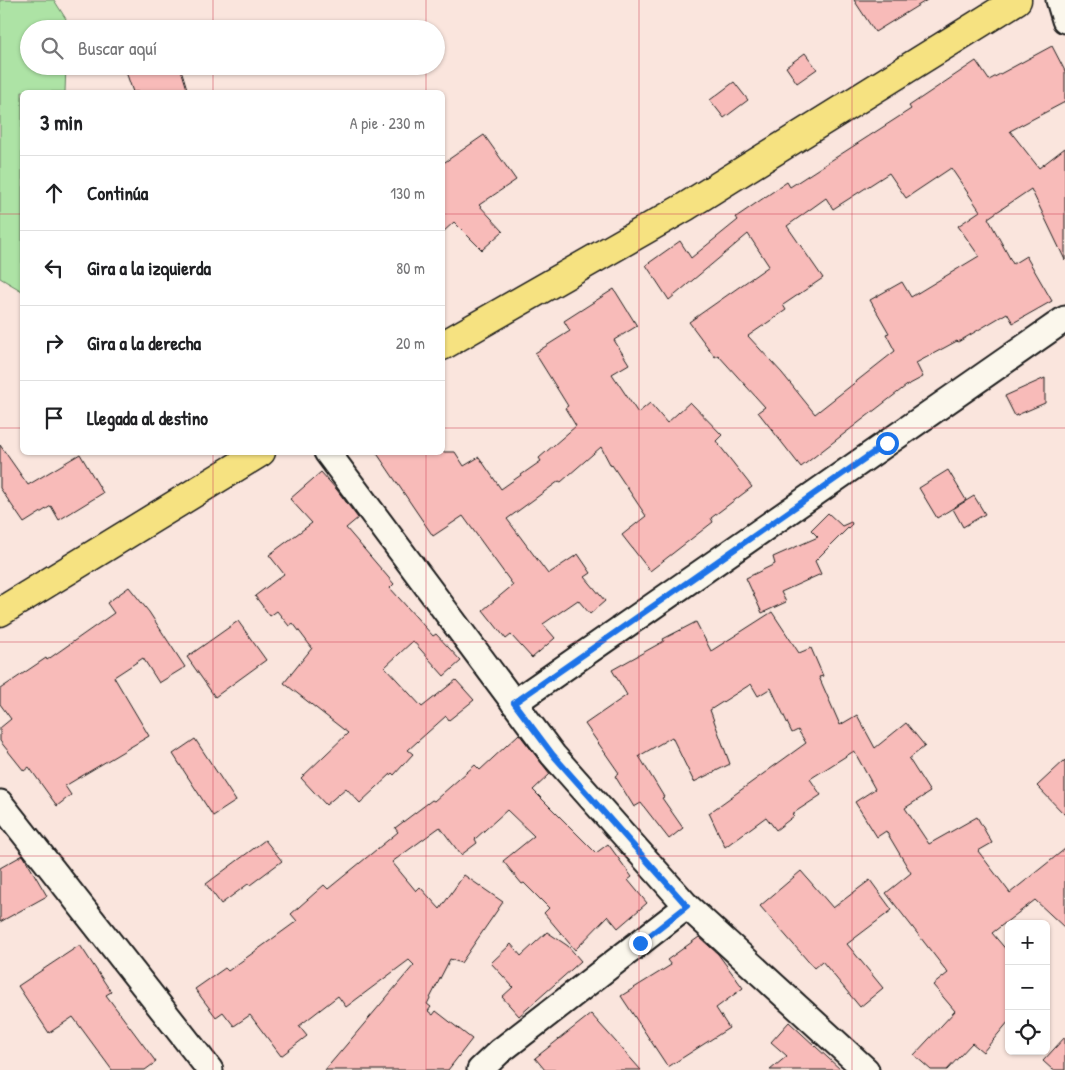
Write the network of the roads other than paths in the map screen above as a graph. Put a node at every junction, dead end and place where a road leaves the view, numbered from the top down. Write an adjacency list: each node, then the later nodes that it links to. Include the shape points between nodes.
1 (1017, 0): 5 (main road, via 685,207)
2 (1058, 0): 3 (street)
3 (1065, 20)
4 (1065, 319): 9 (street)
5 (445, 344)
6 (256, 455): 8 (main road)
7 (328, 455): 9 (street)
8 (0, 612)
9 (514, 703): 11 (street, via 553,755)
10 (0, 803): 12 (street)
11 (687, 906): 13 (street); 14 (street)
12 (210, 1070)
13 (480, 1070)
14 (866, 1070)

